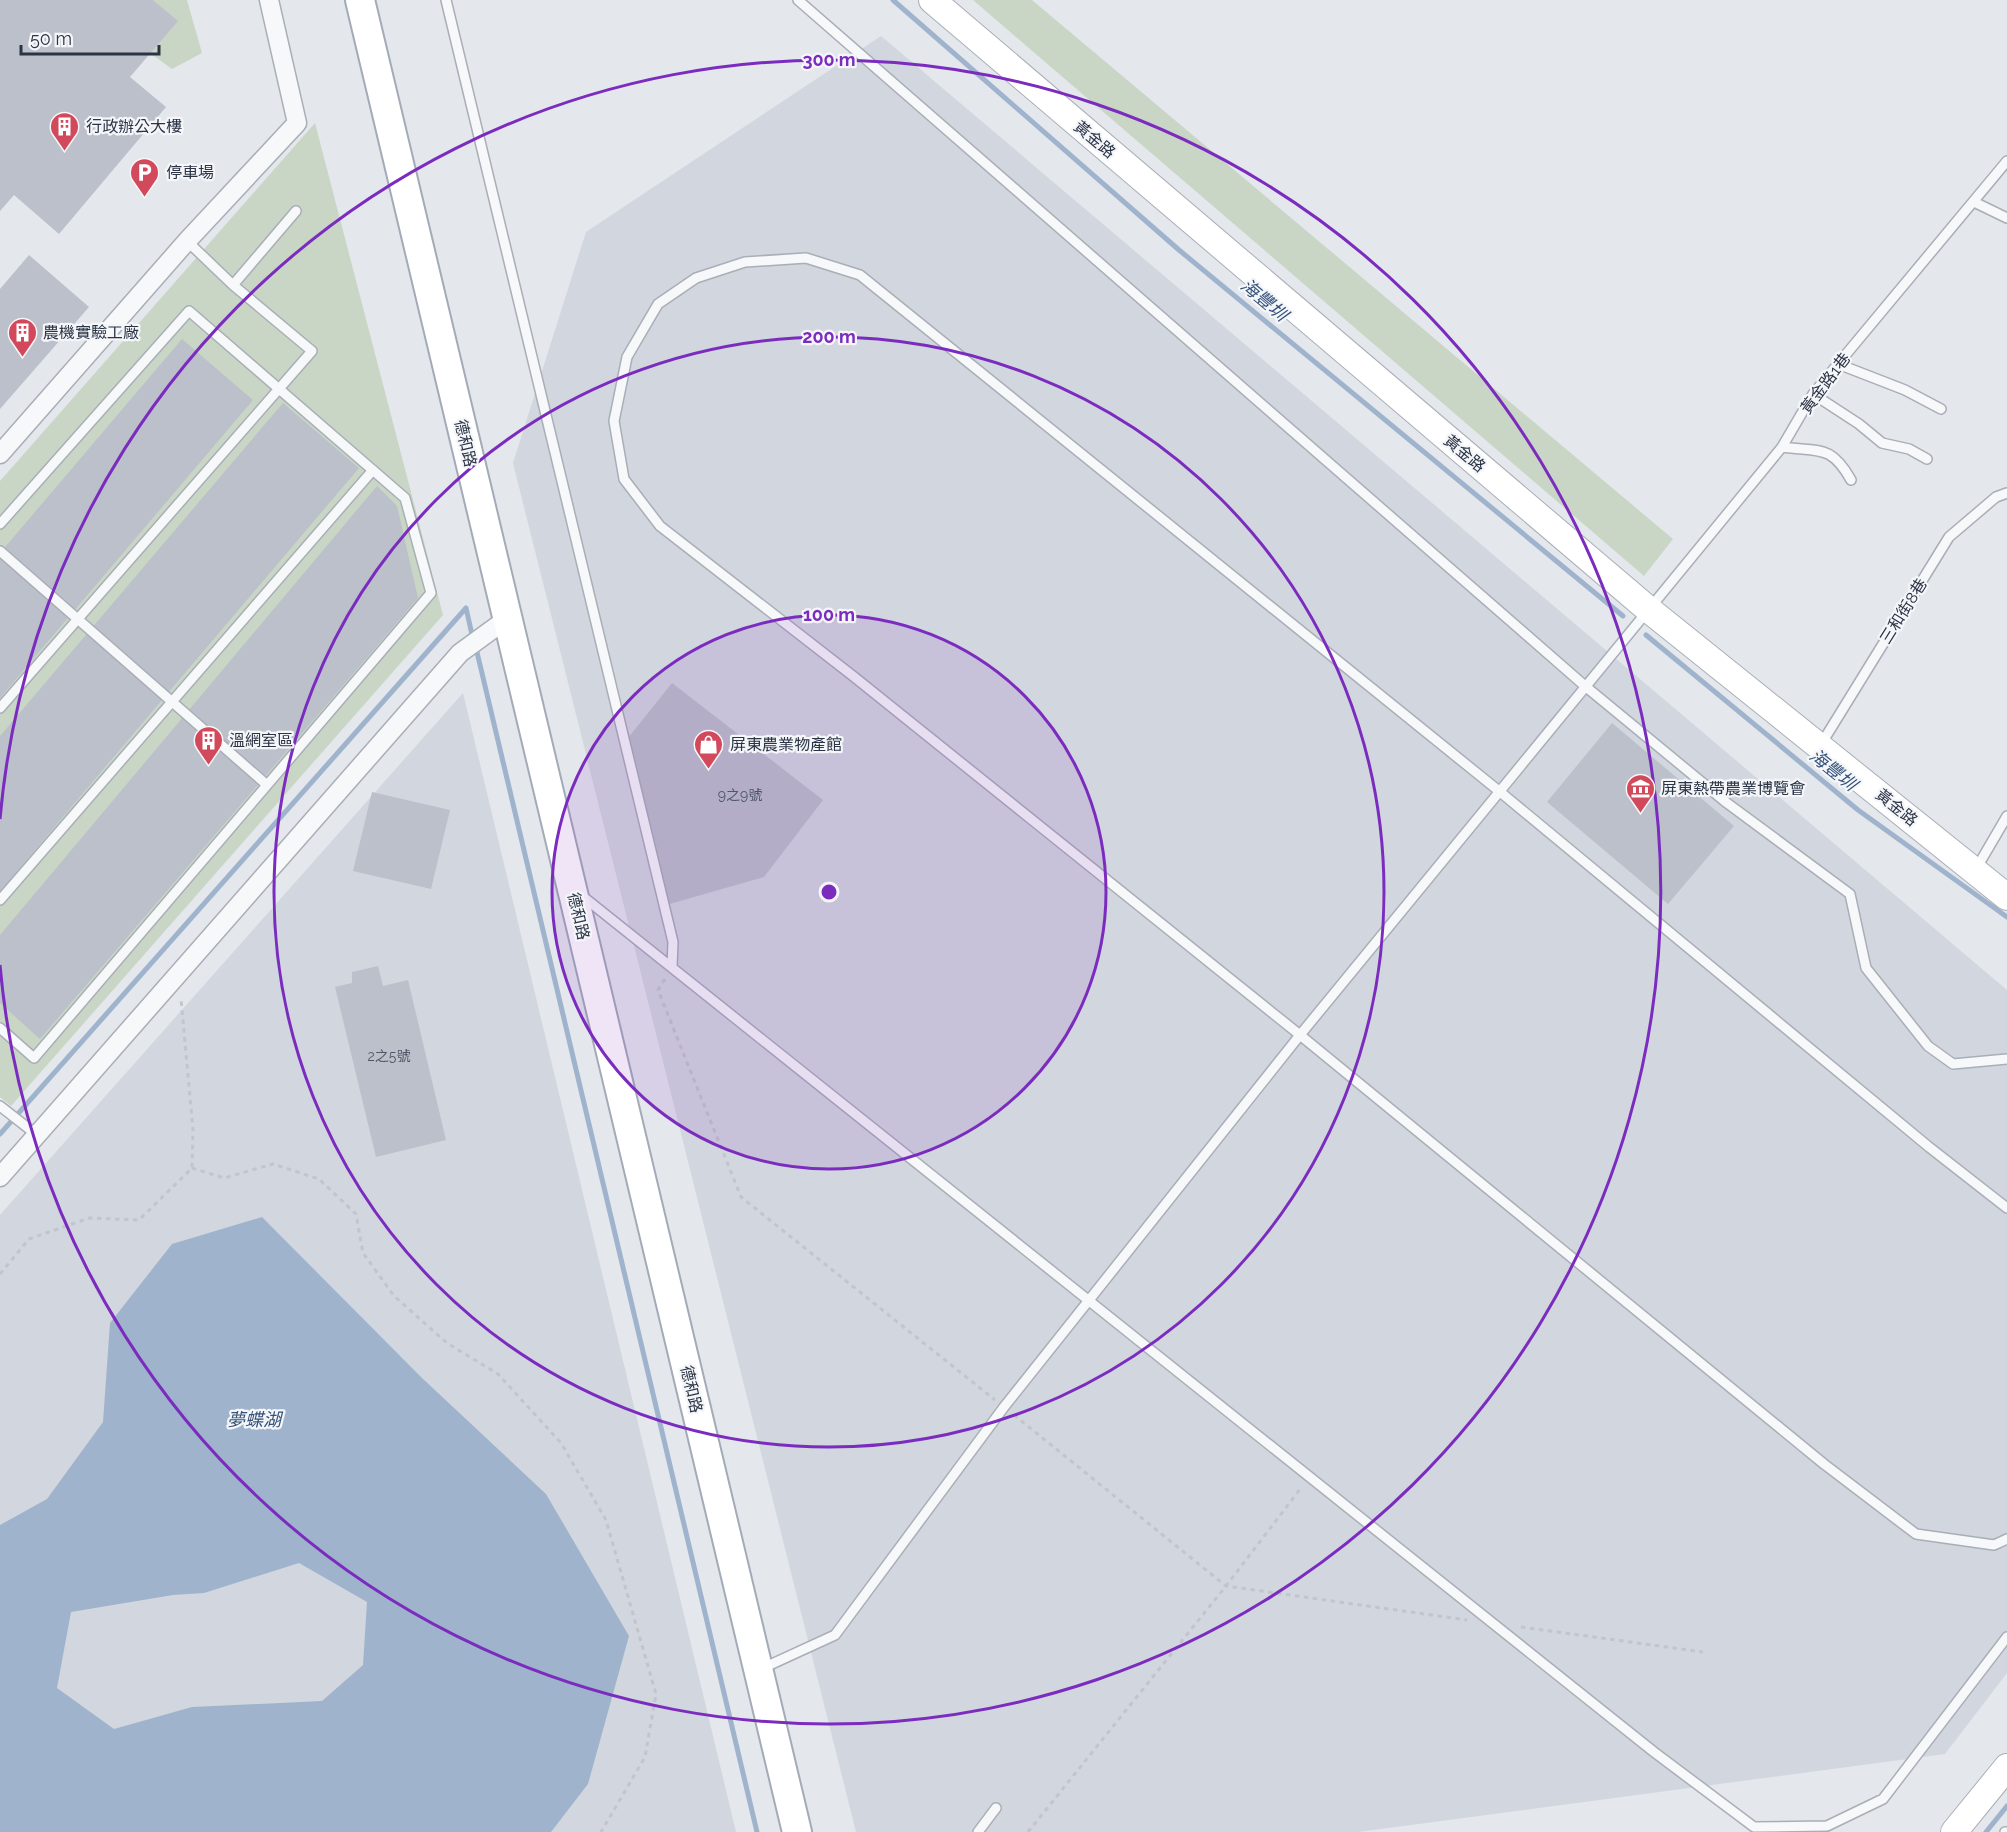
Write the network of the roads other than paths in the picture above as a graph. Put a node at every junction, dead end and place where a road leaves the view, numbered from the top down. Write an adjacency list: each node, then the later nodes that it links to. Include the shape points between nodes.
1 (269, 0): 10 (street, via 297,123)
2 (360, 0): 25 (main road, 德和路)
3 (446, 0): 38 (lane, via 673,942)
4 (798, 0): 27 (lane)
5 (932, 0): 24 (street, 黃金路)
6 (2007, 161): 7 (lane, 黃金路1巷)
7 (1974, 202): 9 (lane); 12 (lane, 黃金路1巷)
8 (296, 211): 11 (lane)
9 (2007, 218)
10 (187, 241): 11 (lane); 17 (street)
11 (233, 285): 13 (lane, via 312,351)
12 (1838, 364): 14 (lane, 黃金路1巷); 15 (lane)
13 (278, 390): 19 (lane); 22 (lane, via 189,311); 26 (lane)
14 (1813, 394): 16 (lane, 黃金路1巷); 18 (lane, via 1882,443 1909,449)
15 (1941, 409)
16 (1782, 447): 20 (lane, via 1828,453 1841,463); 24 (lane, 黃金路1巷)
17 (0, 454)
18 (1928, 459)
19 (373, 470): 28 (lane); 31 (lane, via 405,498 431,593)
20 (1851, 480)
21 (2007, 493): 30 (lane, 三和街8巷, via 1996,497 1949,537)
22 (0, 524)
23 (0, 551): 26 (lane)
24 (1648, 609): 27 (lane, 黃金路1巷); 30 (street, 黃金路)
25 (508, 618): 35 (main road, 德和路); 43 (street, via 460,653)
26 (78, 619): 28 (lane); 29 (lane)
27 (1585, 687): 32 (lane, 黃金路1巷); 41 (lane, via 1727,803 1850,894 1866,968 1928,1046 1953,1064)
28 (172, 701): 31 (lane); 37 (lane)
29 (0, 708)
30 (1820, 747): 34 (street, 黃金路)
31 (267, 785): 39 (lane, via 34,1058)
32 (1499, 791): 40 (lane, 黃金路1巷); 40 (lane, via 860,275 806,258 745,262 696,278 658,304 627,357 614,421 624,479 660,526); 45 (lane)
33 (2007, 816): 34 (lane)
34 (1975, 871): 36 (street, 黃金路)
35 (572, 888): 38 (lane); 49 (main road, 德和路)
36 (2007, 897)
37 (0, 900)
38 (672, 967): 46 (lane)
39 (0, 1028)
40 (1300, 1035): 46 (lane, 黃金路1巷); 47 (lane, via 1824,1464 1916,1534 1994,1545)
41 (2007, 1059)
42 (0, 1106): 43 (lane)
43 (37, 1135): 44 (street)
44 (0, 1177)
45 (2007, 1208)
46 (1089, 1300): 48 (lane, via 1653,1752 1754,1827 1827,1826 1883,1799); 49 (lane, 黃金路1巷, via 1004,1407 835,1635)
47 (2007, 1539)
48 (2007, 1637)
49 (759, 1670): 52 (main road, 德和路)
50 (2007, 1767): 54 (street)
51 (996, 1808): 53 (lane)
52 (797, 1832)
53 (978, 1832)
54 (1954, 1832)

